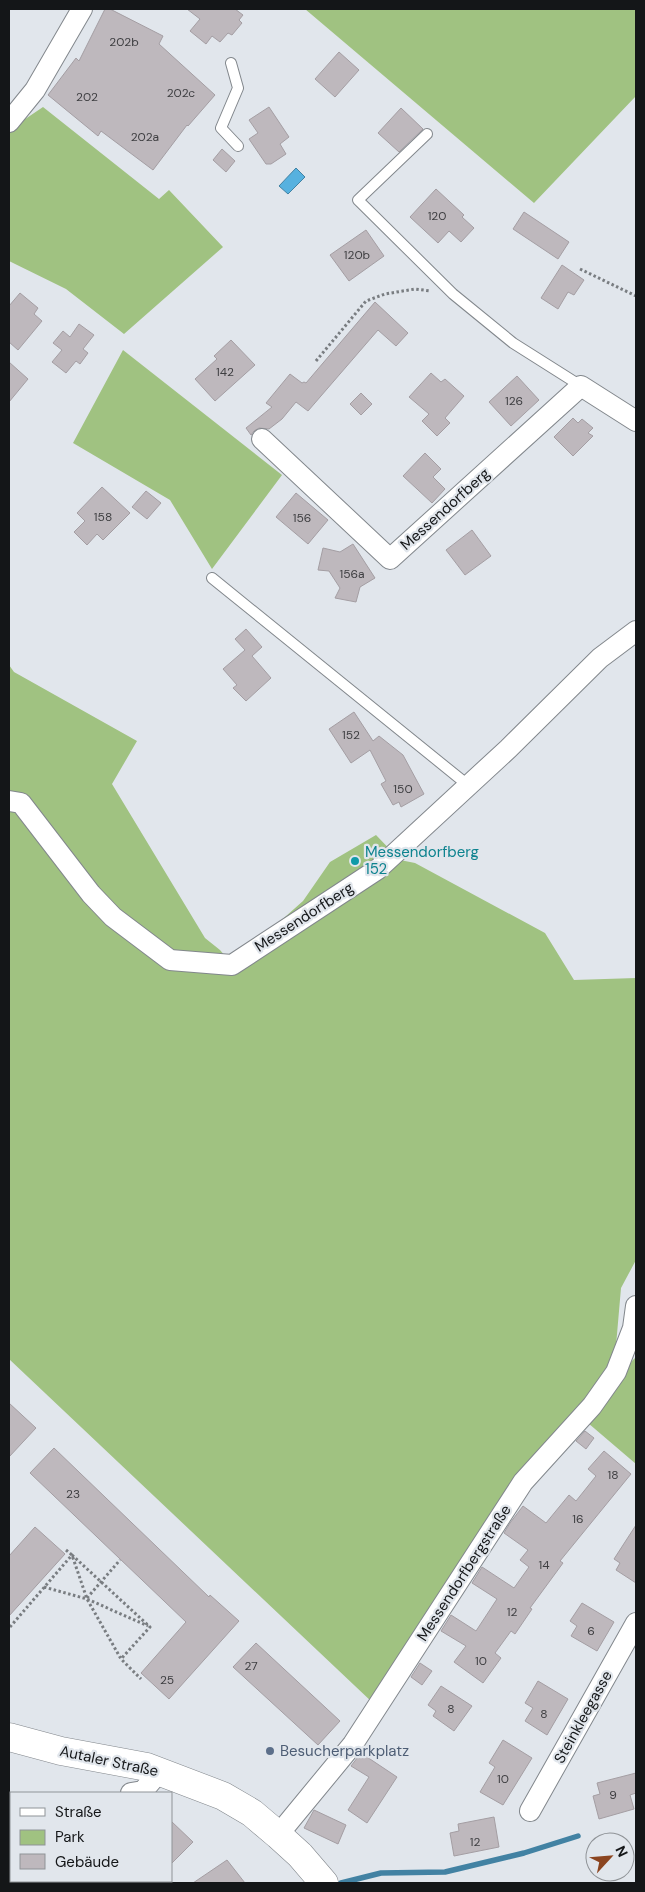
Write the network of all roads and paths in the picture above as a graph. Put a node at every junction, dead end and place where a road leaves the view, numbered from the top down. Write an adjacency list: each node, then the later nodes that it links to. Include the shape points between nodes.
1 (82, 9): 3 (street, via 35,90)
2 (231, 63): 5 (lane, via 238,88 221,128)
3 (9, 122)
4 (427, 134): 7 (lane, via 358,200)
5 (238, 146)
6 (580, 269): 8 (path)
7 (453, 294): 9 (path, via 414,288 366,301); 10 (lane, via 514,343)
8 (636, 296)
9 (316, 361)
10 (581, 386): 11 (street); 12 (street, Messendorfberg, via 390,559)
11 (636, 421)
12 (262, 439)
13 (212, 578): 15 (lane)
14 (636, 631): 15 (street, Messendorfberg, via 600,658)
15 (469, 786): 16 (street, Messendorfberg, via 378,869 232,965 170,960 113,918 21,803)
16 (9, 801)
17 (636, 1306): 18 (street, Messendorfbergstraße)
18 (635, 1330): 34 (street, Messendorfbergstraße, via 616,1372 592,1406 523,1482 353,1744)
19 (66, 1550): 20 (path)
20 (72, 1555): 22 (path); 23 (path); 24 (path)
21 (120, 1560): 22 (path)
22 (101, 1581): 24 (path); 27 (path)
23 (44, 1587): 24 (path); 26 (path)
24 (87, 1599): 27 (path); 28 (path)
25 (636, 1623): 33 (street, Steinkleegasse)
26 (10, 1627)
27 (150, 1628): 28 (path)
28 (121, 1659): 29 (path)
29 (141, 1680)
30 (9, 1736): 31 (main road, Autaler Straße, via 62,1751)
31 (160, 1771): 32 (street, via 143,1790); 34 (main road, Autaler Straße, via 223,1796 252,1813)
32 (135, 1792)
33 (530, 1811)
34 (278, 1835): 35 (main road, Autaler Straße)
35 (322, 1881)

